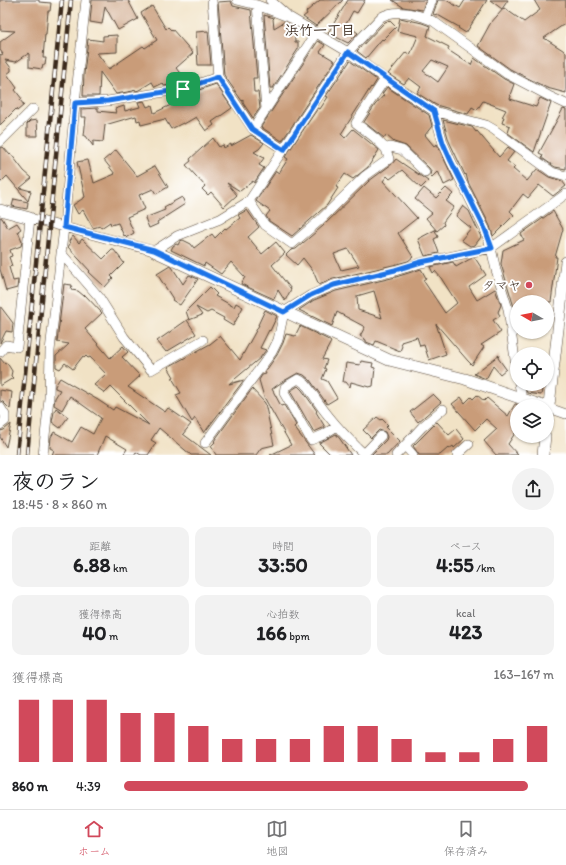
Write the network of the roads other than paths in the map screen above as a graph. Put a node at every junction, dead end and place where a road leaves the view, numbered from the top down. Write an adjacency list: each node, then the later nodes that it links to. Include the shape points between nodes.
1 (86, 0): 13 (street)
2 (212, 0): 11 (street)
3 (237, 0): 6 (street)
4 (270, 0): 7 (street)
5 (432, 0): 8 (street)
6 (257, 6): 7 (street); 16 (street)
7 (291, 18): 9 (street)
8 (426, 18): 10 (street, via 388,13 381,17); 14 (street, via 507,74)
9 (316, 33): 10 (street); 16 (street)
10 (348, 52): 12 (street); 21 (street)
11 (218, 77): 13 (street, via 183,89 108,101); 18 (street)
12 (385, 79): 17 (street); 20 (street, via 356,123)
13 (75, 103): 28 (street)
14 (566, 104)
15 (33, 109): 19 (street)
16 (266, 109): 18 (street)
17 (434, 111): 23 (street, via 486,125 552,172); 29 (street, via 443,143)
18 (252, 129): 21 (street)
19 (0, 142)
20 (386, 149): 22 (street, via 393,147 402,150); 25 (street, via 388,159 365,176 292,244 265,225)
21 (284, 150): 25 (street)
22 (425, 172)
23 (566, 176)
24 (566, 194): 29 (street)
25 (249, 201): 30 (street, via 220,219 177,236)
26 (0, 210): 27 (street)
27 (30, 218): 28 (street); 36 (street, via 17,347 6,345)
28 (64, 227): 30 (street); 31 (street)
29 (492, 248): 33 (street, via 421,262 334,285 311,295); 35 (street, via 508,309)
30 (154, 250): 33 (street)
31 (61, 253): 34 (street, via 99,297 124,337 151,370); 51 (street, via 50,351 49,398)
32 (566, 262): 39 (street)
33 (284, 312): 38 (street, via 389,360 454,375); 47 (street, via 278,340 272,352)
34 (203, 340)
35 (513, 347)
36 (0, 352)
37 (520, 391): 38 (street)
38 (522, 398)
39 (547, 399)
40 (0, 407): 44 (street, via 5,415 5,421)
41 (443, 409): 50 (street)
42 (554, 410): 43 (street)
43 (566, 414)
44 (0, 425)
45 (337, 426): 45 (street, via 304,381 298,379 285,387 284,393 312,440); 52 (street)
46 (381, 436): 52 (street)
47 (206, 443)
48 (544, 443): 56 (street)
49 (469, 444): 55 (street)
50 (405, 446): 53 (street); 54 (street)
51 (43, 455)
52 (364, 455)
53 (396, 455)
54 (413, 455)
55 (457, 455)
56 (543, 455)

